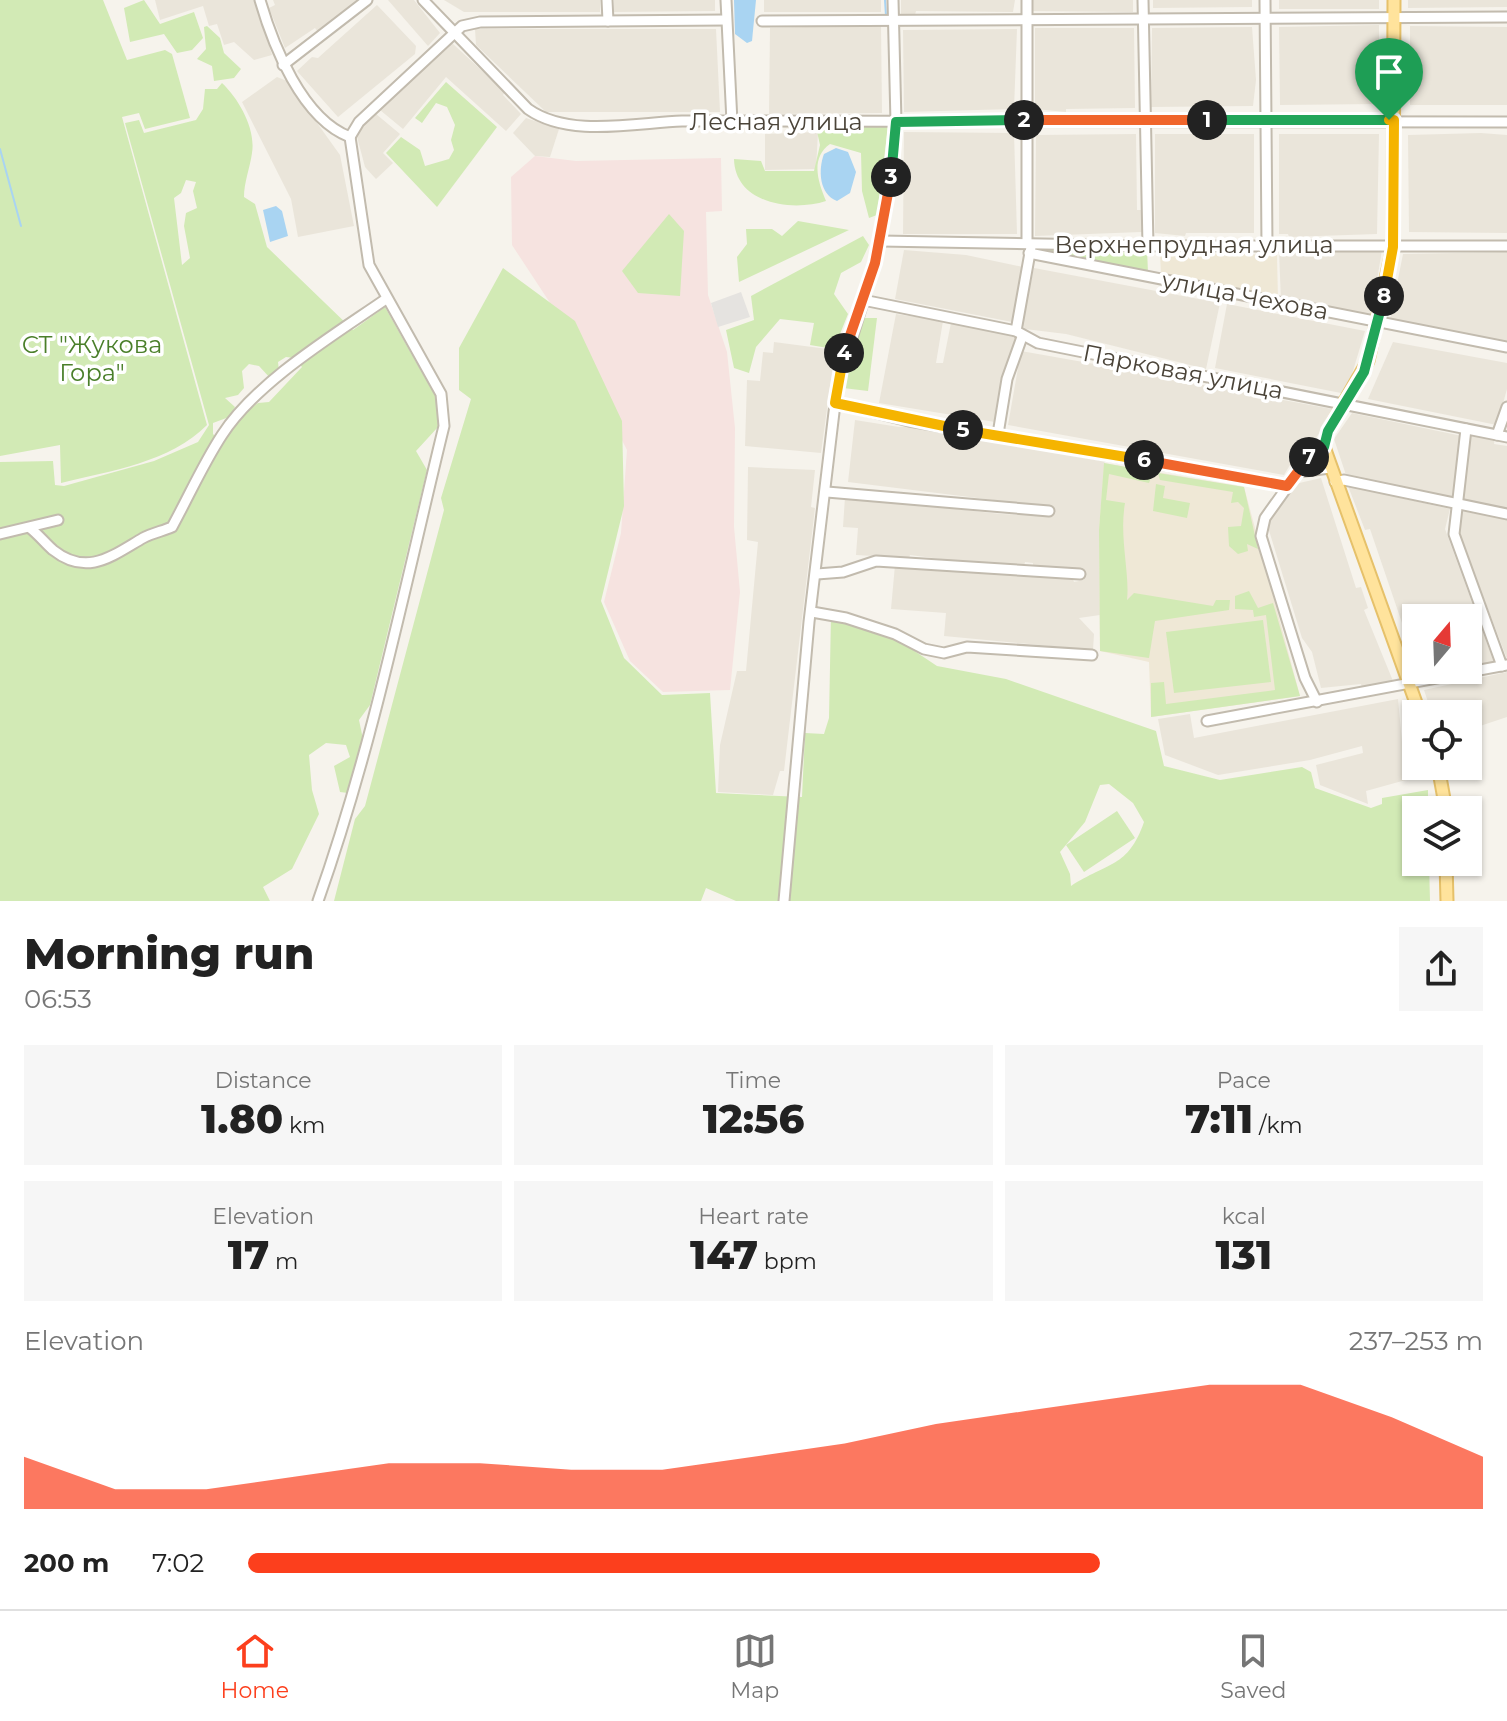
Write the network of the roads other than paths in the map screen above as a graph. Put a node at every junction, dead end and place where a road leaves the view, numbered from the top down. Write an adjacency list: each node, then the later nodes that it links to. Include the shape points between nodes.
1 (260, 0): 21 (street)
2 (367, 0): 21 (street)
3 (423, 0): 20 (street)
4 (607, 0): 18 (street)
5 (726, 0): 16 (street)
6 (893, 0): 13 (street)
7 (1027, 0): 14 (street)
8 (1143, 0): 17 (street)
9 (1265, 0): 15 (street)
10 (1394, 0): 11 (main road)
11 (1394, 17): 12 (street); 15 (street); 25 (main road)
12 (1507, 17)
13 (893, 18): 14 (street); 19 (street); 27 (street)
14 (1027, 18): 17 (street); 22 (street)
15 (1265, 18): 17 (street); 24 (street)
16 (726, 20): 18 (street); 26 (street)
17 (1143, 20): 23 (street)
18 (608, 21): 20 (street, via 480,22)
19 (762, 21)
20 (453, 32): 26 (street, Лесная улица, via 539,117 567,124); 29 (street, via 359,122)
21 (283, 65): 29 (street, via 337,132)
22 (1027, 120): 23 (street, Лесная улица); 27 (street, Лесная улица); 34 (street)
23 (1145, 120): 24 (street, Лесная улица); 31 (street)
24 (1265, 120): 25 (street, Лесная улица); 32 (street)
25 (1394, 120): 28 (street, Лесная улица); 35 (main road)
26 (732, 122): 27 (street, Лесная улица)
27 (896, 122): 30 (street)
28 (1507, 122)
29 (350, 137): 36 (street, via 369,265)
30 (881, 241): 34 (street, Верхнепрудная улица); 37 (street)
31 (1148, 246): 32 (street, Верхнепрудная улица); 34 (street, Верхнепрудная улица)
32 (1267, 246): 35 (street, Верхнепрудная улица)
33 (1507, 246): 35 (street, Верхнепрудная улица)
34 (1029, 247): 38 (street, улица Чехова); 39 (street)
35 (1393, 247): 38 (main road)
36 (386, 299): 57 (street, via 293,365 244,410 223,433 172,527 108,560 88,564 54,551); 70 (street, via 444,406 444,426 375,717)
37 (863, 300): 39 (street, Парковая улица); 41 (street, via 839,370)
38 (1379, 322): 40 (street, улица Чехова); 42 (main road, via 1364,372)
39 (1019, 334): 42 (street, Парковая улица, via 1088,354); 45 (street)
40 (1507, 347)
41 (835, 403): 45 (street); 52 (street)
42 (1346, 403): 44 (street, Парковая улица); 47 (main road)
43 (1507, 407): 46 (street)
44 (1466, 429): 46 (street, Парковая улица); 53 (street)
45 (998, 434): 51 (street)
46 (1502, 436)
47 (1324, 447): 48 (main road); 49 (street)
48 (1330, 468): 49 (street); 50 (main road)
49 (1298, 472): 51 (street)
50 (1335, 482): 53 (street); 64 (main road)
51 (1287, 486): 66 (street, via 1265,518 1261,536)
52 (827, 492): 54 (street); 59 (street)
53 (1455, 505): 55 (street); 63 (street, via 1454,534)
54 (1049, 511)
55 (1507, 514)
56 (58, 520): 57 (street)
57 (30, 528): 58 (street)
58 (0, 534)
59 (817, 574): 60 (street, via 876,561); 61 (street)
60 (1080, 574)
61 (812, 612): 62 (street, via 846,618 944,653 967,647); 71 (street)
62 (1092, 655)
63 (1505, 666): 64 (street)
64 (1410, 686): 65 (main road); 66 (street)
65 (1415, 700)
66 (1317, 702): 67 (street)
67 (1207, 721)
68 (1439, 876): 72 (main road)
69 (1446, 876): 73 (main road)
70 (318, 901)
71 (784, 901)
72 (1440, 901)
73 (1447, 901)

